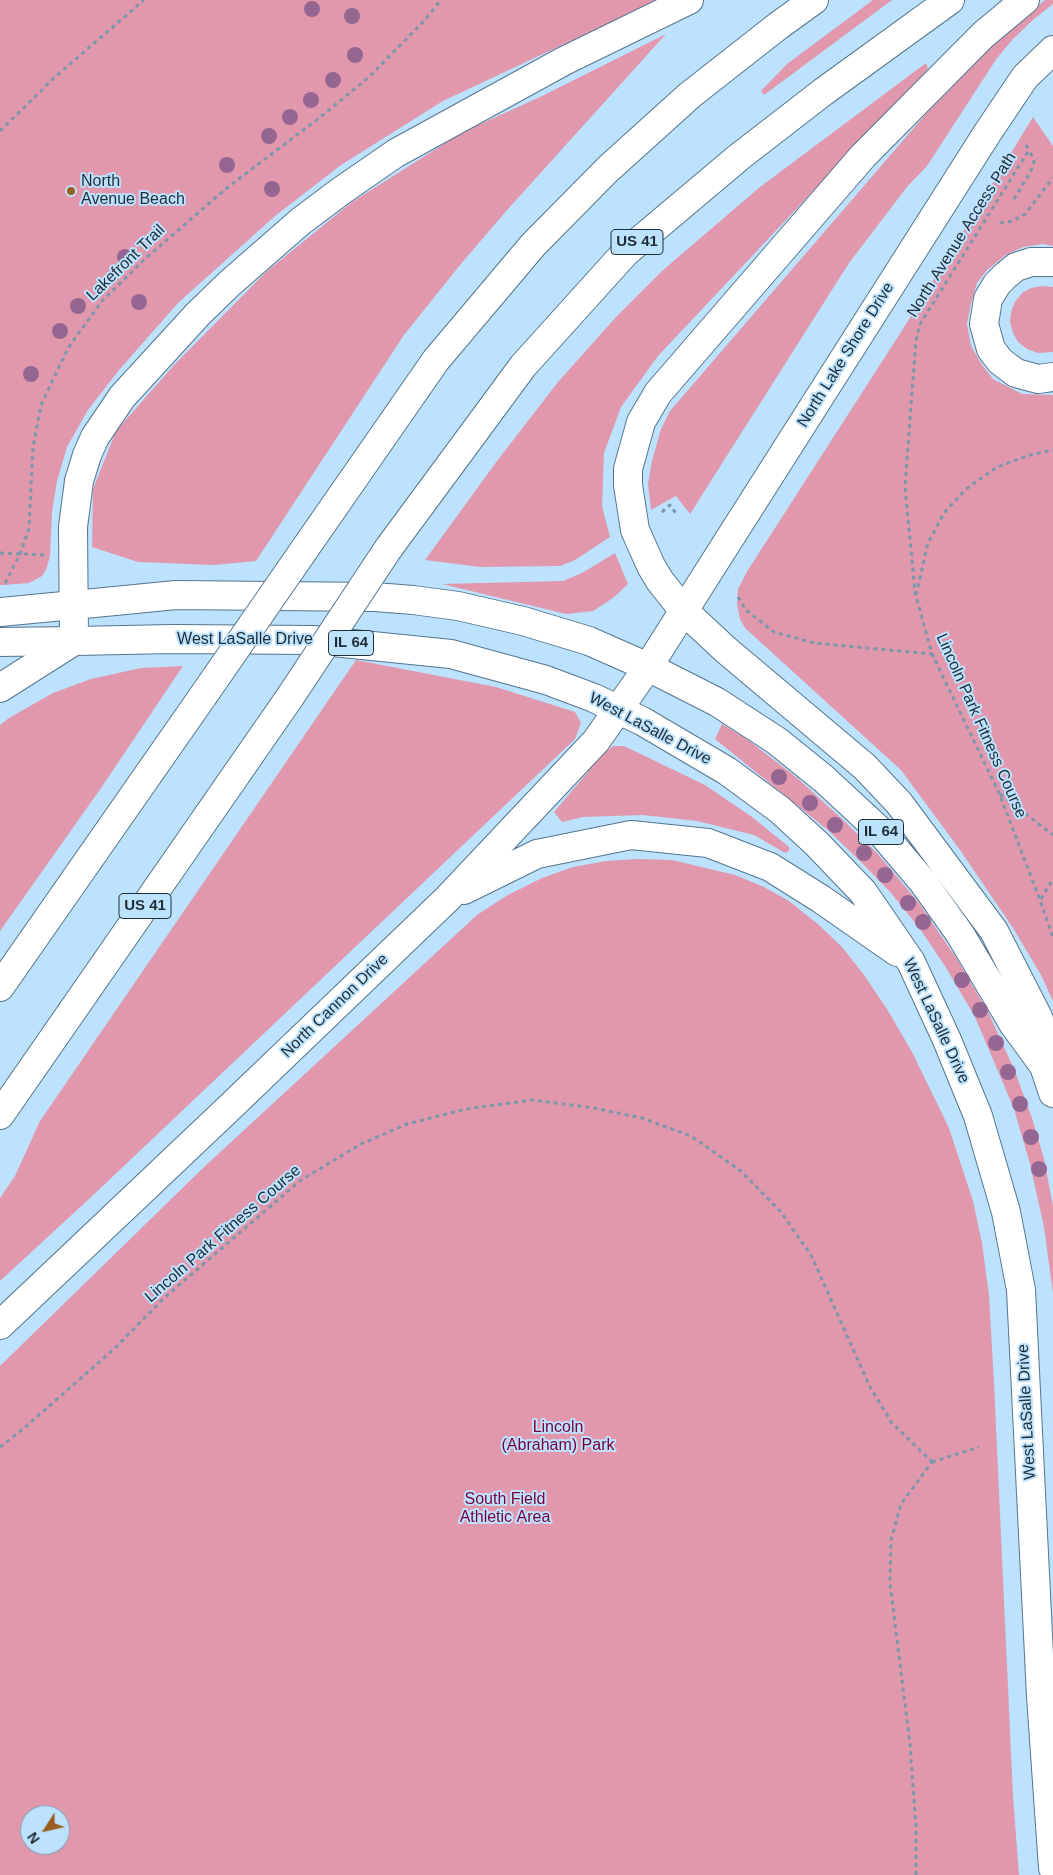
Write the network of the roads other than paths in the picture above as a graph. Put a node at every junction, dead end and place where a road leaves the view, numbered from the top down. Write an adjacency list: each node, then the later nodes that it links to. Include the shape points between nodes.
1 (689, 0): 9 (main road, via 564,61 396,153 301,221 198,314 122,397 91,445 82,468 75,505)
2 (814, 0): 18 (main road, bridge, via 690,96 608,168 533,245 436,360)
3 (950, 0): 21 (main road, US 41, bridge, via 739,157 625,253 523,366 388,549 290,697)
4 (1024, 0): 10 (main road, via 983,35 863,156 658,393 646,414 636,435 628,468 635,530 660,581)
5 (1053, 50): 10 (main road, North Lake Shore Drive, via 1025,77 988,132)
6 (1053, 262): 7 (main road, via 1031,262 1004,276 988,299 984,324 991,349 1016,373 1038,379)
7 (1053, 377)
8 (3, 603): 9 (main road)
9 (74, 605): 11 (main road); 13 (main road, IL 64, via 176,595 413,600 523,621 589,641)
10 (683, 610): 13 (main road, North Lake Shore Drive); 19 (main road, via 865,767 899,804 994,931 1039,1019)
11 (74, 641): 12 (main road, West LaSalle Drive); 14 (main road); 15 (main road, West LaSalle Drive / IL 64, via 314,640 451,654 546,680)
12 (0, 642)
13 (648, 667): 15 (main road, North Cannon Drive); 19 (main road, IL 64, via 717,702 777,740 880,830 954,926 1014,1025)
14 (0, 688)
15 (619, 710): 16 (main road, North Cannon Drive, via 596,742); 17 (main road, West LaSalle Drive / IL 64, via 711,760 780,810 863,892)
16 (447, 899): 17 (main road, via 537,854 631,835 708,843 770,867); 22 (main road, North Cannon Drive)
17 (911, 962): 23 (main road, West LaSalle Drive / IL 64, via 978,1116 1006,1212 1021,1290)
18 (0, 986)
19 (1044, 1066): 20 (main road, IL 64)
20 (1053, 1093)
21 (0, 1114)
22 (0, 1324)
23 (1053, 1868)

